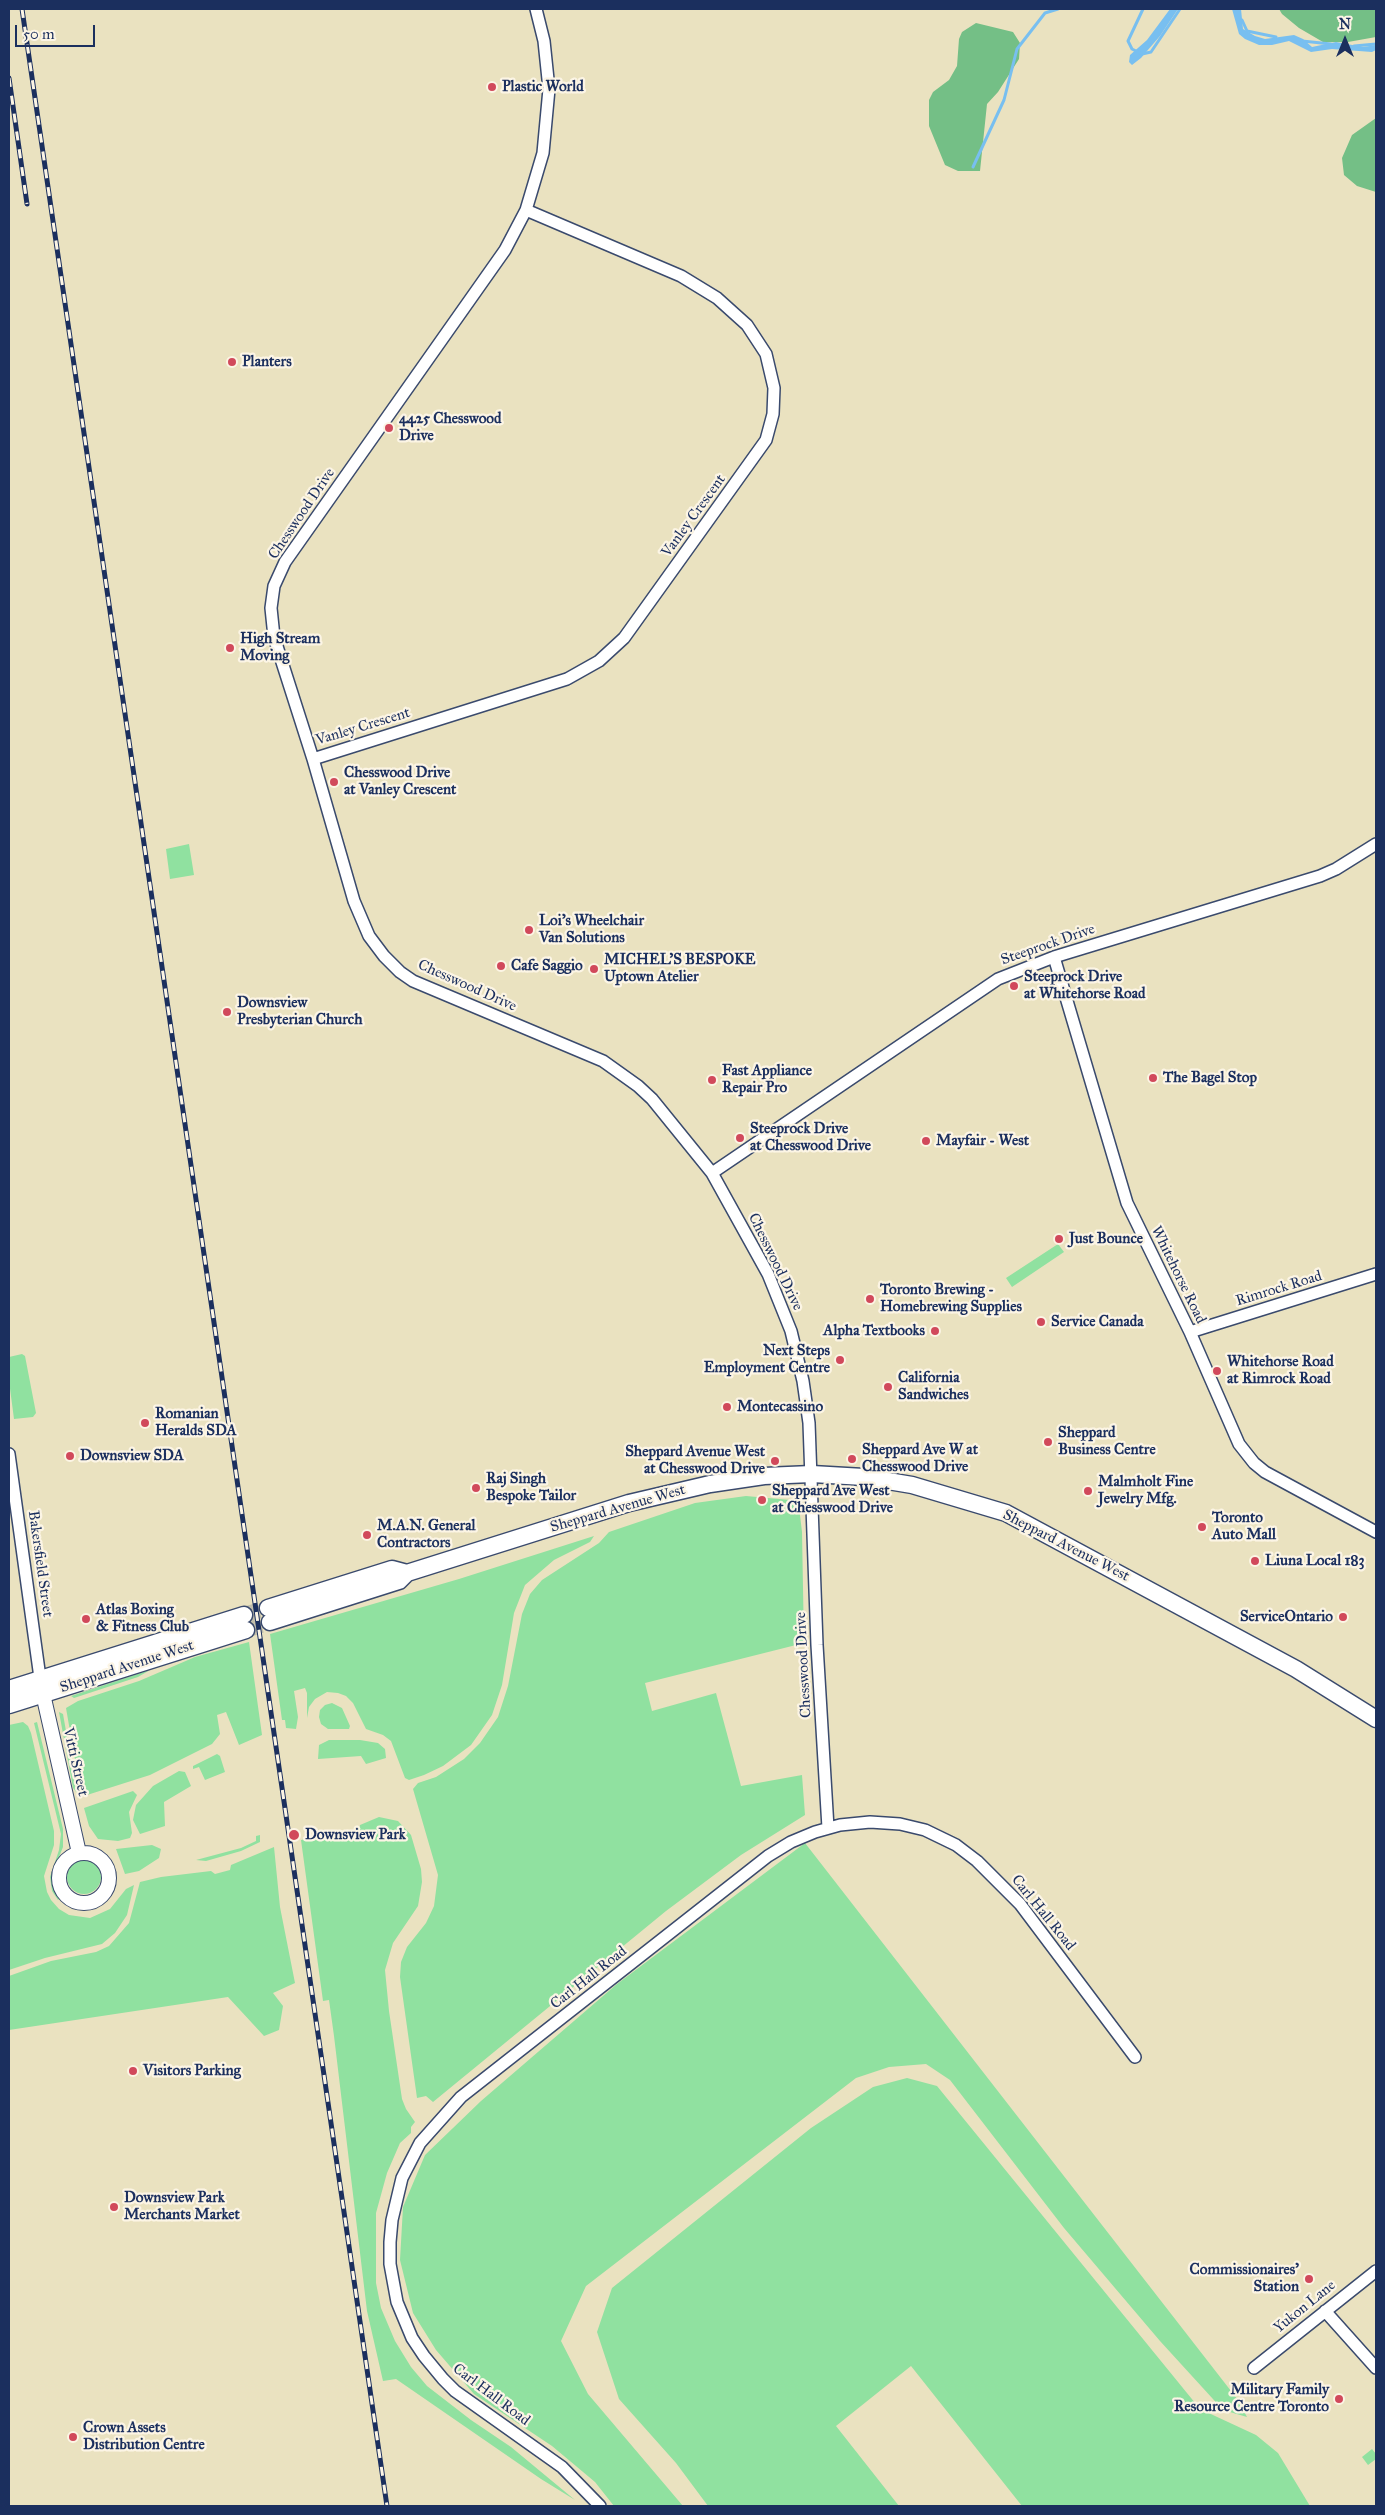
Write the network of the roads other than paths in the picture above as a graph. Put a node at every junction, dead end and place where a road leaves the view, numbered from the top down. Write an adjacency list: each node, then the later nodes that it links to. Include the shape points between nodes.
1 (536, 9): 2 (street, Chesswood Drive, via 544,41 549,89 543,153)
2 (526, 210): 3 (street, Chesswood Drive, via 505,250 285,562 274,586 271,608 274,637); 3 (street, Vanley Crescent, via 681,276 717,298 747,326 766,354 774,388 773,414 766,440 624,638 598,661 567,679)
3 (313, 759): 6 (street, Chesswood Drive, via 354,901 369,936 384,956 413,981 603,1061 652,1099)
4 (1376, 844): 5 (street, Steeprock Drive, via 1320,876)
5 (1054, 956): 6 (street, Steeprock Drive, via 982,988); 8 (street, Whitehorse Road, via 1127,1202)
6 (712, 1173): 10 (street, Chesswood Drive, via 768,1274 791,1331 804,1389)
7 (1376, 1274): 8 (street, Rimrock Road)
8 (1190, 1332): 12 (street, Whitehorse Road, via 1228,1422 1254,1463)
9 (9, 1454): 11 (street, Bakersfield Street)
10 (812, 1474): 13 (main road, Sheppard Avenue West, via 764,1476 710,1484 629,1502 407,1573 399,1581); 18 (main road, Sheppard Avenue West, via 912,1485 1006,1513 1296,1669); 19 (street, Chesswood Drive, via 817,1646)
11 (13, 1511): 14 (street, Bakersfield Street)
12 (1376, 1532)
13 (269, 1615)
14 (40, 1678): 15 (main road, Sheppard Avenue West); 16 (street, Vitti Street); 16 (main road, Sheppard Avenue West, via 245,1622)
15 (9, 1689)
16 (43, 1694): 17 (main road, Sheppard Avenue West); 20 (street, Vitti Street)
17 (9, 1706)
18 (1376, 1718)
19 (828, 1828): 21 (street, Carl Hall Road, via 870,1822 900,1824 936,1834 968,1854 1020,1904); 26 (street, Carl Hall Road, via 802,1836 768,1856 461,2097 420,2142 402,2178 392,2220 390,2264 397,2302 412,2338 432,2368 455,2391 562,2467)
20 (79, 1853)
21 (1135, 2057)
22 (1376, 2271): 23 (street, Yukon Lane)
23 (1325, 2311): 24 (street, Yukon Lane); 25 (street)
24 (1254, 2368)
25 (1376, 2368)
26 (600, 2506)

